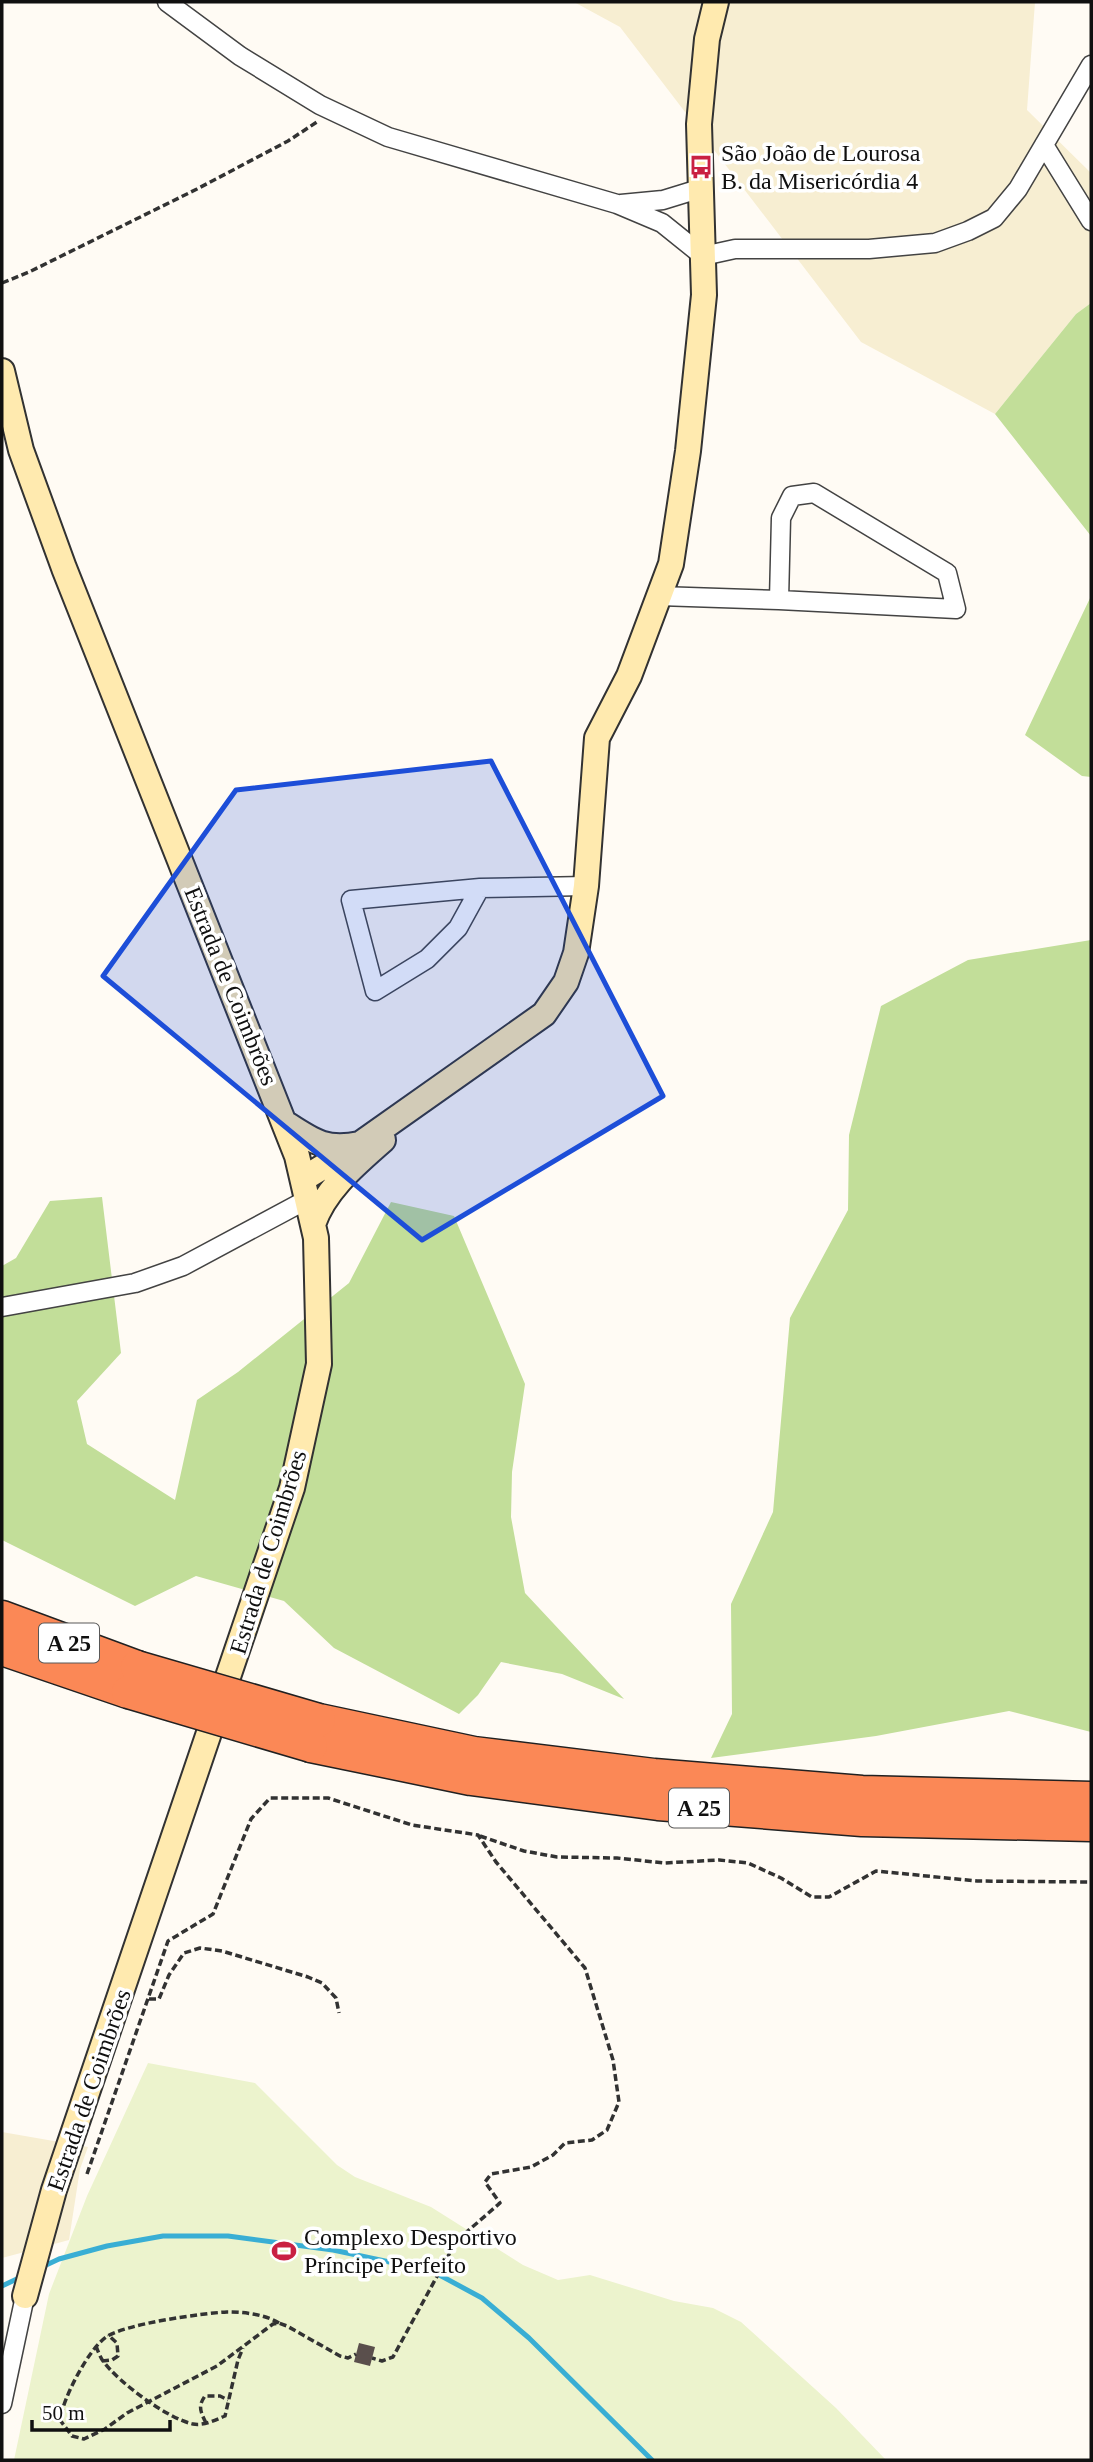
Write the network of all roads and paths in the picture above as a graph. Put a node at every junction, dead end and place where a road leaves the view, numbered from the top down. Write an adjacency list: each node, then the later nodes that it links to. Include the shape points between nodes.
1 (167, 2): 4 (street, via 240,56)
2 (716, 2): 6 (street, via 699,124)
3 (1091, 65): 5 (street)
4 (334, 112): 7 (street, via 388,138); 10 (path, via 141,218)
5 (1044, 145): 8 (street); 9 (street, via 994,218 934,243 869,249 735,249)
6 (702, 188): 7 (street, via 663,200); 9 (street)
7 (617, 204): 9 (street, via 662,223)
8 (1091, 221)
9 (704, 256): 12 (street, via 705,295 688,451 671,564)
10 (2, 283)
11 (2, 371): 17 (street, Estrada de Coimbrões, via 21,450 64,568)
12 (659, 596): 13 (street); 14 (street, via 628,676 597,738)
13 (779, 600): 13 (street, via 781,519 792,496 814,493 947,573 956,609)
14 (586, 886): 15 (street); 16 (street, via 576,953 566,982 544,1014)
15 (480, 888): 15 (street, via 351,900 375,992 427,959 458,928)
16 (434, 1093): 18 (street); 20 (street, via 351,1170 318,1210)
17 (285, 1124): 18 (street, via 312,1140 339,1148); 19 (street, Estrada de Coimbrões)
18 (360, 1144): 19 (street)
19 (305, 1189): 20 (street, Estrada de Coimbrões); 21 (street, via 171,1270 135,1283)
20 (313, 1224): 33 (street, Estrada de Coimbrões, via 319,1364 292,1488 54,2190)
21 (2, 1307)
22 (2, 1617): 24 (highway, A 25)
23 (2, 1649): 24 (highway, A 25)
24 (132, 1679): 25 (highway, A 25, bridge)
25 (315, 1733): 26 (highway, A 25, via 653,1776 862,1792); 27 (highway, A 25, via 471,1779 658,1804 862,1820)
26 (1091, 1798)
27 (1091, 1825)
28 (478, 1835): 29 (path, via 557,1857 748,1863 812,1897 829,1896 876,1871 977,1881); 30 (path, via 411,1825 328,1798 270,1798 251,1819 214,1914 167,1941); 39 (path, via 585,1968 612,2060 619,2102 607,2130 592,2140 565,2143 531,2167 491,2175 485,2182 500,2203 453,2247 393,2357)
29 (1091, 1882)
30 (149, 1999): 31 (path, via 159,1999 184,1953 200,1948 322,1983 336,1998); 32 (path)
31 (338, 2013)
32 (87, 2174)
33 (25, 2296): 43 (street)
34 (279, 2323): 35 (path, via 272,2318 225,2312); 37 (path); 38 (path, via 340,2356)
35 (108, 2335): 36 (path); 40 (path, via 117,2343 118,2356)
36 (96, 2346): 40 (path); 42 (path, via 60,2415 68,2432 89,2438)
37 (244, 2346): 41 (path); 42 (path)
38 (356, 2354)
39 (372, 2358)
40 (102, 2361): 42 (path)
41 (228, 2400): 44 (path, via 225,2416); 44 (path, via 205,2396 200,2411)
42 (150, 2402): 44 (path, via 180,2419)
43 (2, 2404)
44 (206, 2423)

